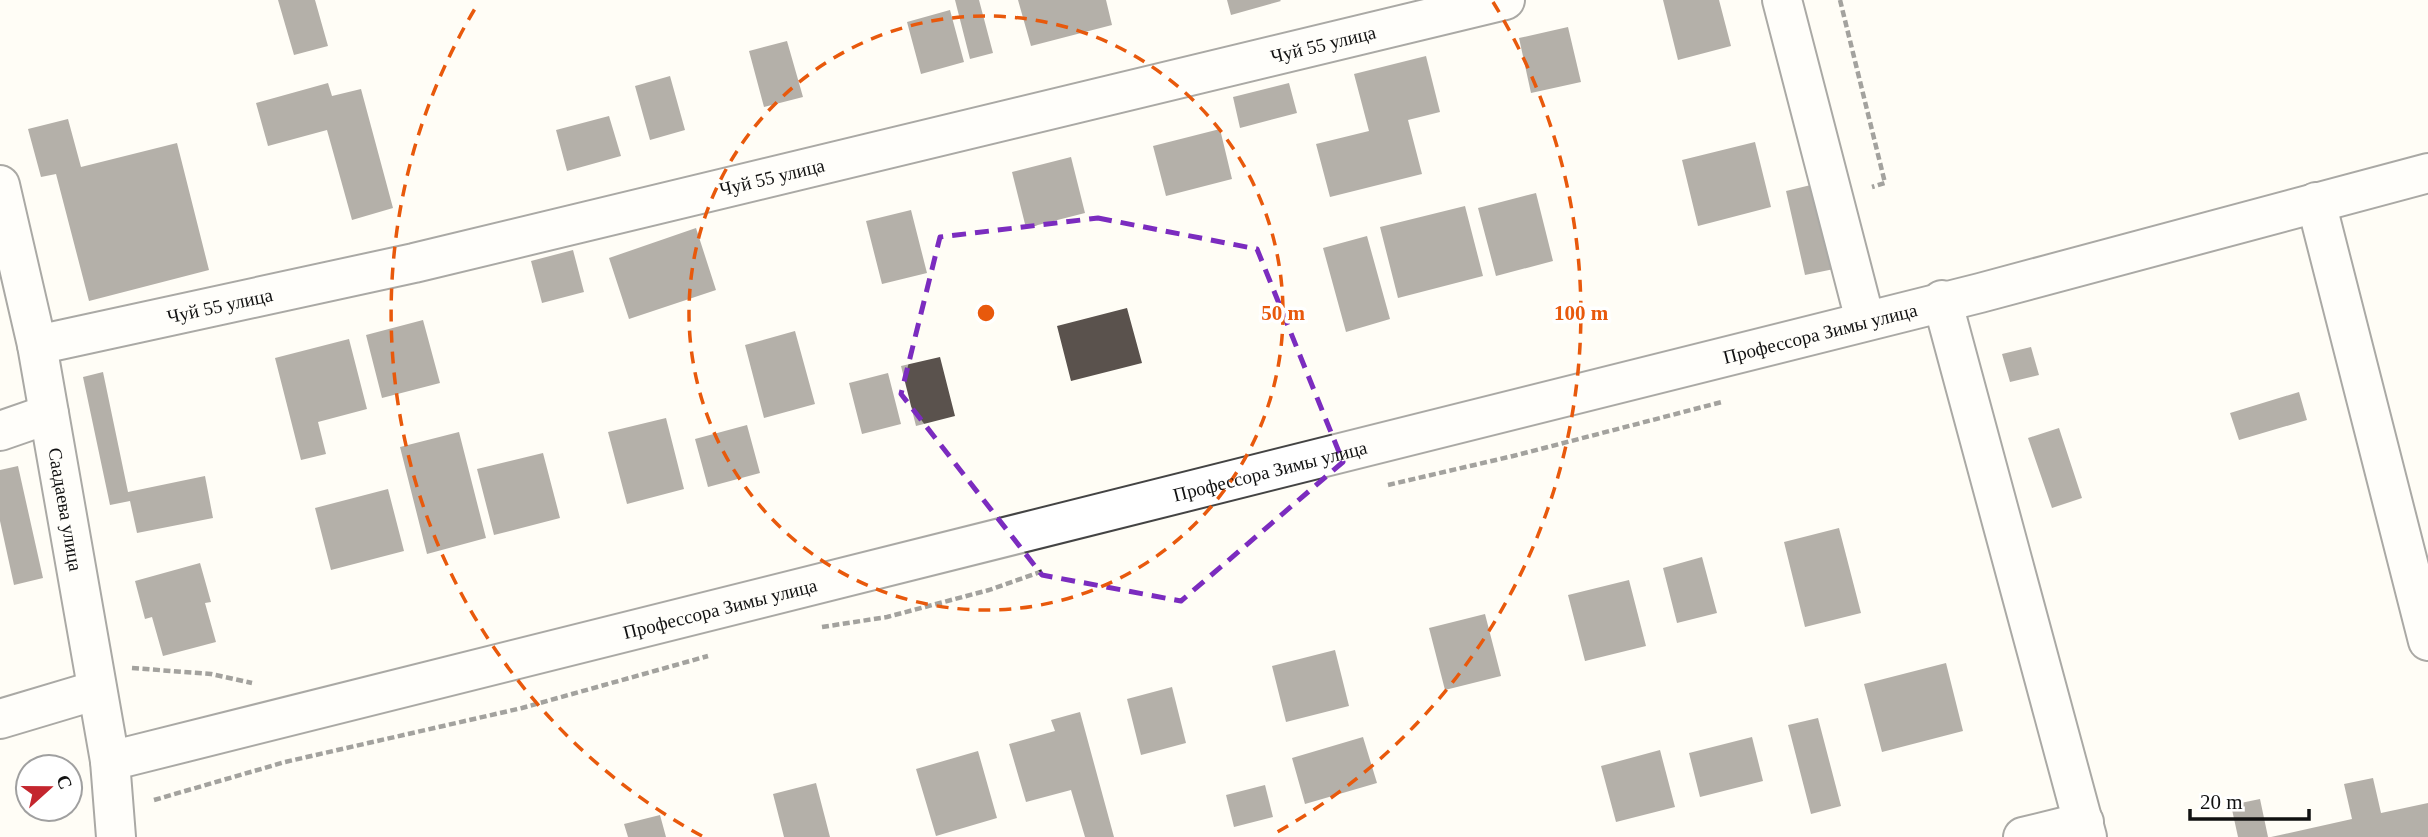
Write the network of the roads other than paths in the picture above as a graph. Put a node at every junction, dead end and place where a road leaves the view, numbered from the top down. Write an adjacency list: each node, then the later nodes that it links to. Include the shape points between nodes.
1 (1505, 0): 8 (street, Чуй 55 улица, via 414,263)
2 (1782, 0): 7 (street)
3 (2428, 173): 5 (street, Профессора Зимы улица)
4 (0, 185): 8 (street, Саадаева улица)
5 (2316, 202): 6 (street, Профессора Зимы улица); 11 (street)
6 (1941, 300): 7 (street, Профессора Зимы улица); 15 (street)
7 (1865, 320): 14 (street, Профессора Зимы улица)
8 (37, 345): 9 (street, Саадаева улица)
9 (49, 414): 10 (street); 12 (street, Саадаева улица)
10 (0, 431)
11 (2428, 641)
12 (111, 679): 13 (street); 14 (street, Саадаева улица)
13 (0, 719)
14 (110, 761): 16 (street, Саадаева улица)
15 (2085, 830): 17 (street)
16 (116, 837)
17 (2024, 837)

